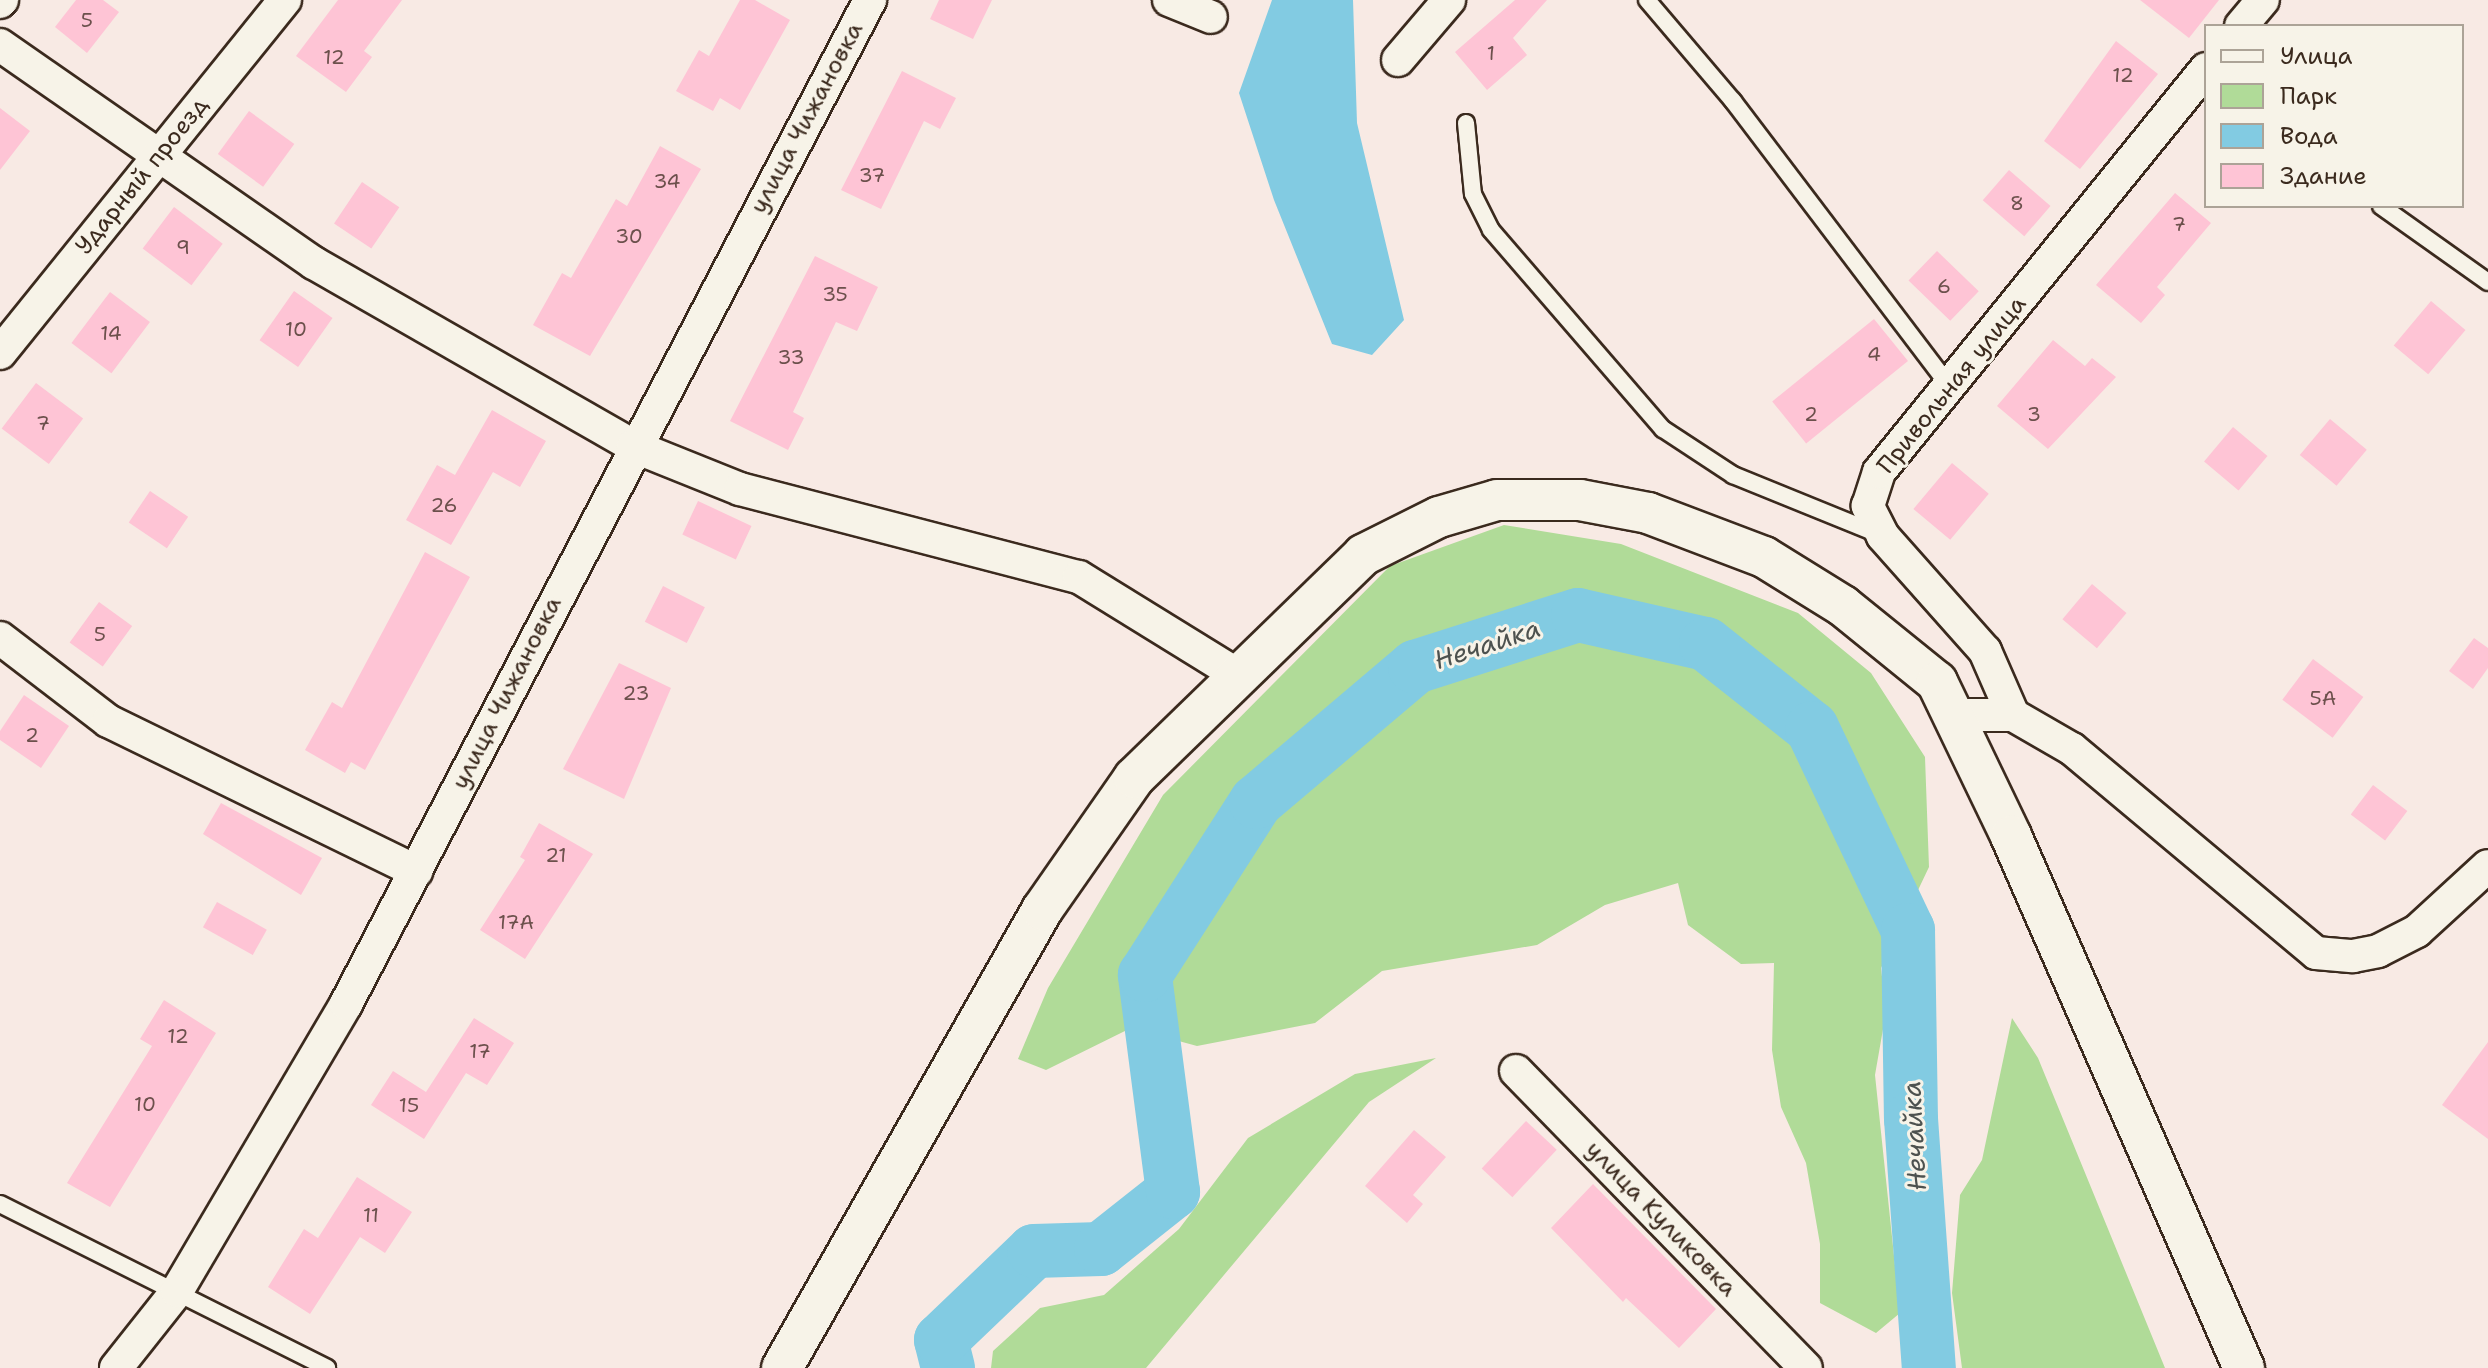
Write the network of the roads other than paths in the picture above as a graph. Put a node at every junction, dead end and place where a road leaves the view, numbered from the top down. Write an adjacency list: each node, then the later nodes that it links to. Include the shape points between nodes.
1 (285, 0): 11 (street, Ударный проезд)
2 (870, 0): 16 (street, улица Чижановка)
3 (1169, 0): 6 (street)
4 (1449, 0): 8 (street)
5 (1647, 0): 15 (lane, via 1733,101)
6 (1211, 17)
7 (0, 45): 11 (street)
8 (1398, 60)
9 (2204, 71): 15 (street, Привольная улица)
10 (1466, 123): 17 (lane, via 1473,194 1491,230 1663,429 1733,475)
11 (157, 157): 14 (street, Ударный проезд); 16 (street, via 314,263)
12 (2384, 208): 13 (lane)
13 (2488, 282)
14 (0, 353)
15 (1950, 387): 17 (street, Привольная улица, via 1879,472 1868,506)
16 (633, 446): 19 (street, via 740,489 1079,577); 23 (street, улица Чижановка)
17 (1883, 536): 21 (street, Привольная улица, via 1985,651)
18 (0, 638): 23 (street, via 108,721)
19 (1236, 674): 20 (street, via 1363,555 1439,517 1497,500 1580,500 1648,513 1764,557 1843,606 1904,653 1937,682); 29 (street, via 1134,778 1042,910)
20 (1954, 715): 21 (street); 31 (street)
21 (2013, 715): 22 (street, via 2072,749 2144,804 2316,953 2353,956 2378,951 2417,931)
22 (2488, 866)
23 (416, 871): 26 (street, улица Чижановка, via 346,1004)
24 (1516, 1071): 30 (street, улица Куликовка)
25 (0, 1204): 26 (lane)
26 (177, 1291): 27 (street, улица Чижановка); 28 (lane)
27 (116, 1368)
28 (327, 1368)
29 (782, 1368)
30 (1806, 1368)
31 (2244, 1368)

